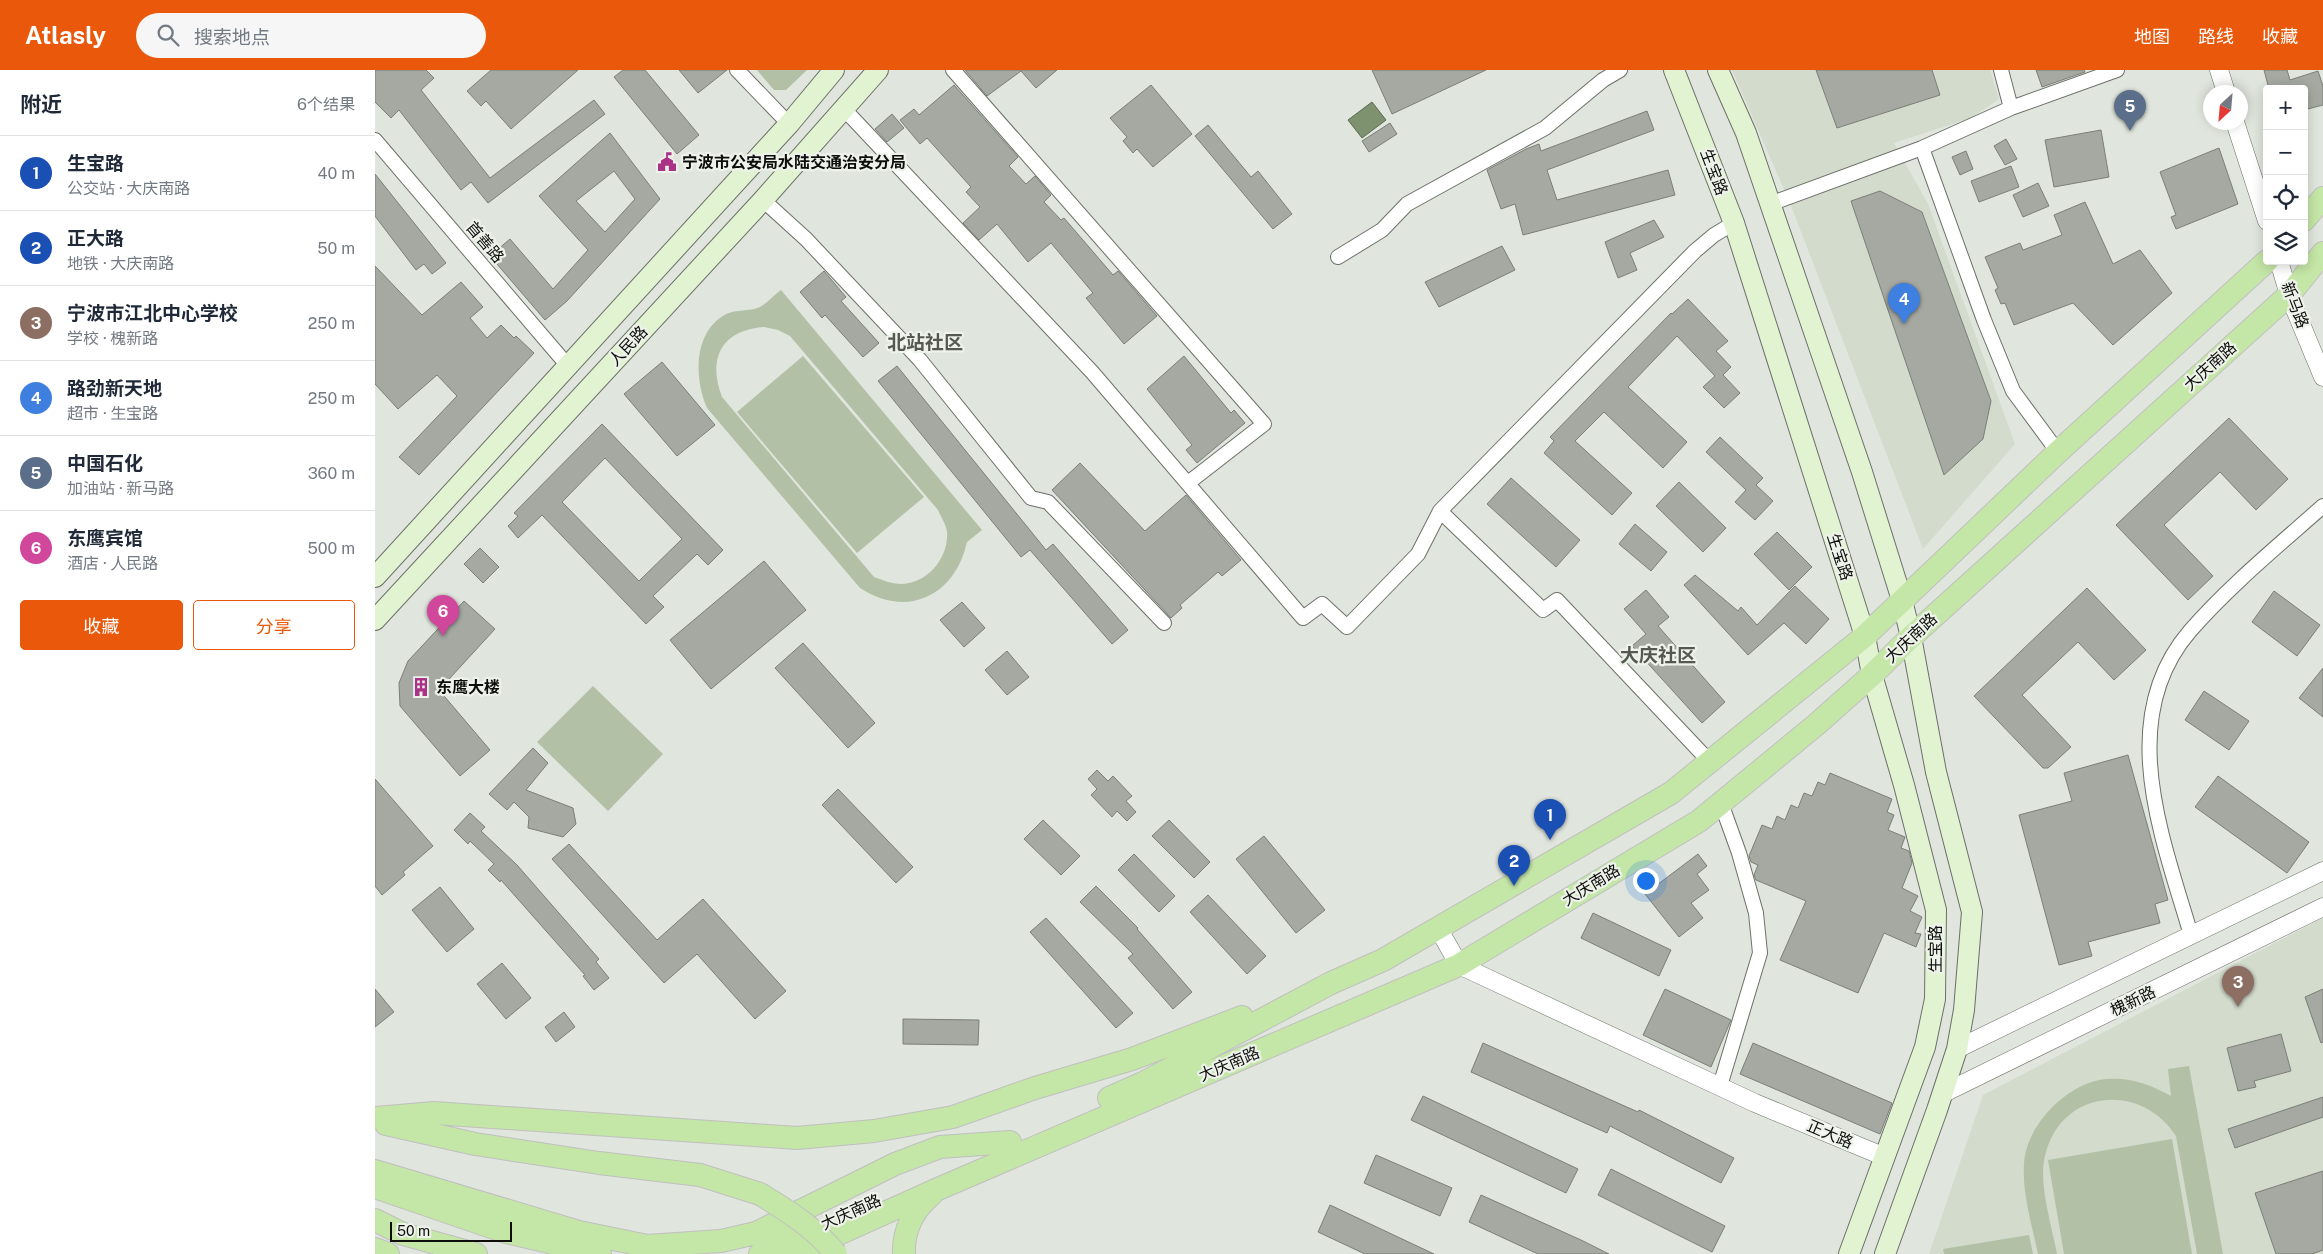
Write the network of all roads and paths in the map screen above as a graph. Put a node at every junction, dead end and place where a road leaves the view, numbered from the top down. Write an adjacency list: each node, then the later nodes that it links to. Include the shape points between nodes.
1 (737, 70): 14 (street)
2 (834, 70): 14 (main road, 人民路)
3 (878, 70): 13 (main road, 人民路)
4 (953, 70): 32 (street, via 1263,424)
5 (1620, 70): 25 (street, via 1545,128 1407,204 1382,230)
6 (1674, 70): 23 (main road, 生宝路)
7 (1718, 70): 20 (main road, 生宝路)
8 (2001, 70): 12 (street)
9 (2117, 70): 12 (street)
10 (2219, 70): 11 (street)
11 (2224, 85)
12 (2011, 108): 17 (street)
13 (844, 109): 19 (main road, 人民路); 32 (street, via 1092,372)
14 (789, 124): 29 (main road, 人民路)
15 (2238, 130): 22 (street)
16 (375, 140): 29 (street, 首善路)
17 (1922, 148): 20 (street); 31 (street, via 2013,391)
18 (2323, 198): 21 (main road)
19 (763, 200): 37 (main road, 人民路); 38 (street, via 806,238 920,360 1031,498 1048,502)
20 (1770, 204): 36 (main road, 生宝路, via 1862,472)
21 (2308, 215)
22 (2267, 220)
23 (1734, 223): 34 (street, via 1695,250); 39 (main road, 生宝路)
24 (2323, 253): 28 (main road, 大庆南路)
25 (1338, 257)
26 (2263, 265): 31 (main road, 大庆南路)
27 (2280, 265): 28 (street, 新马路)
28 (2289, 295): 30 (street, 新马路); 40 (main road, 大庆南路)
29 (568, 366): 35 (main road, 人民路)
30 (2323, 377)
31 (2058, 452): 36 (main road, 大庆南路)
32 (1188, 483): 34 (street, via 1303,618 1322,604 1347,627 1418,554)
33 (2323, 506): 47 (street, via 2189,631 2175,652 2155,698 2149,751 2153,799)
34 (1439, 511): 42 (street, via 1543,610 1557,600)
35 (375, 578)
36 (1902, 600): 39 (main road, 大庆南路); 40 (main road, 生宝路)
37 (375, 620)
38 (1164, 623)
39 (1865, 636): 41 (main road, 生宝路); 42 (main road, 大庆南路)
40 (1911, 637): 41 (main road, 大庆南路); 50 (main road, 生宝路, via 1936,772 1972,912 1964,1010)
41 (1872, 676): 43 (main road, 大庆南路); 55 (main road, 生宝路, via 1904,785 1935,910 1935,999 1931,1019 1925,1047)
42 (1710, 762): 46 (main road, 大庆南路, via 1671,794)
43 (1721, 803): 48 (main road, 大庆南路, via 1699,821); 51 (street, via 1756,913 1760,953)
44 (2323, 871): 47 (street, 槐新路)
45 (2323, 907): 52 (street, 槐新路)
46 (1438, 928): 48 (street); 49 (main road, 大庆南路, via 1383,960)
47 (2191, 935): 50 (street, 槐新路)
48 (1459, 965): 51 (street, 正大路); 58 (main road, 大庆南路)
49 (1331, 983): 53 (main road, via 1132,1059 953,1116 874,1130 797,1138 434,1113); 54 (main road, 大庆南路, via 1143,1083)
50 (1957, 1048): 52 (main road, 生宝路)
51 (1720, 1086): 55 (street, 正大路)
52 (1942, 1094): 71 (main road, 生宝路)
53 (375, 1120): 68 (main road, bridge, via 475,1144 700,1175 760,1194 801,1220)
54 (1010, 1142): 60 (main road, via 940,1147 895,1164 756,1233 721,1240); 66 (main road, 大庆南路)
55 (1885, 1157): 70 (main road, 生宝路)
56 (375, 1172): 60 (main road, via 579,1232)
57 (375, 1186): 64 (main road, via 506,1232)
58 (938, 1189): 67 (main road, 大庆南路); 69 (main road, via 918,1206 907,1230)
59 (375, 1220): 63 (main road, via 403,1234)
60 (647, 1246): 65 (main road)
61 (375, 1249): 62 (main road)
62 (388, 1254)
63 (476, 1254)
64 (600, 1254)
65 (687, 1254)
66 (760, 1254)
67 (794, 1254)
68 (836, 1254)
69 (904, 1254)
70 (1849, 1254)
71 (1885, 1254)

